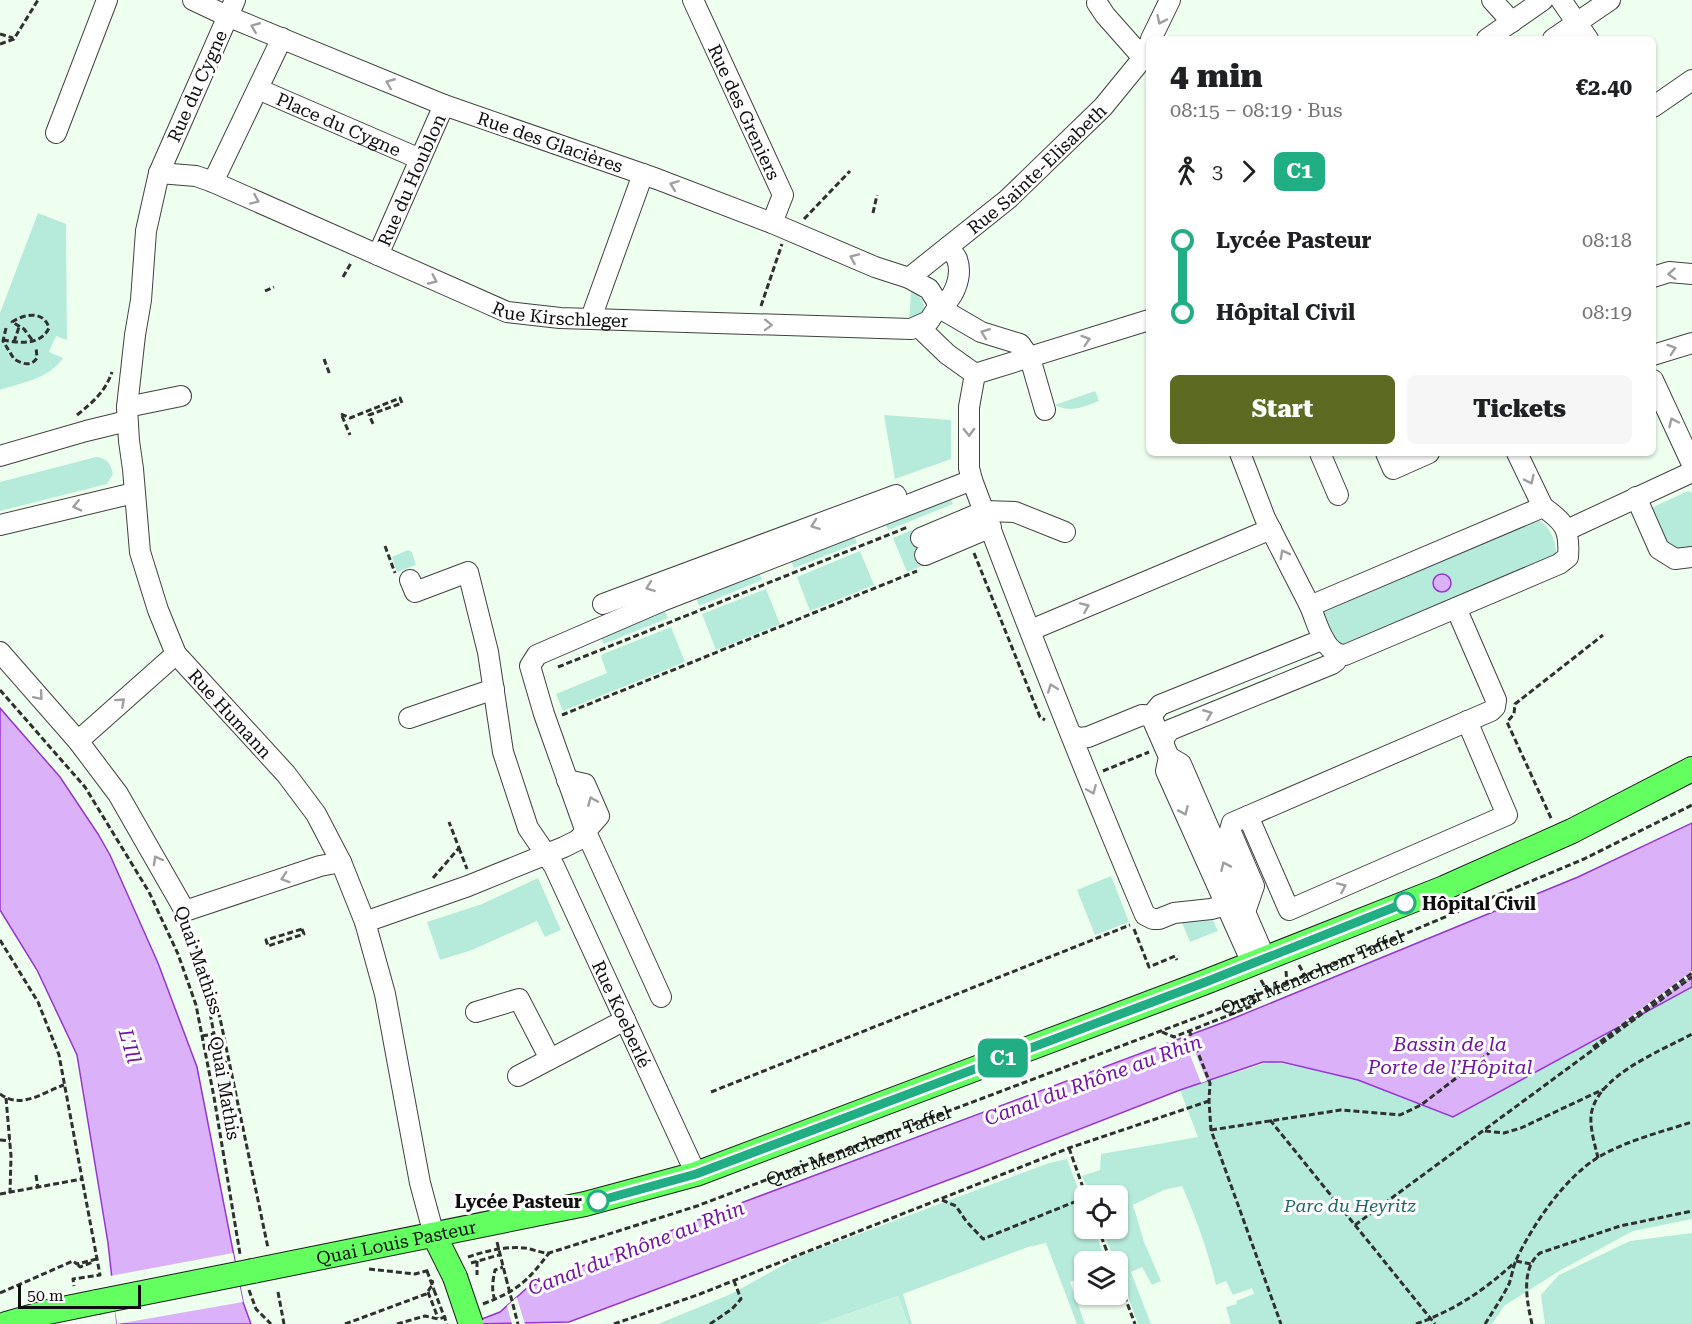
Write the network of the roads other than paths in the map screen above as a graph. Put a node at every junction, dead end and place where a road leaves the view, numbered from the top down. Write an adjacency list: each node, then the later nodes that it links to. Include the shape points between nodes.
1 (107, 0): 22 (street, via 98,45)
2 (193, 0): 10 (street, Rue des Glacières)
3 (693, 0): 27 (street, Rue des Greniers, via 783,195)
4 (1170, 0): 13 (street, one-way to 13)
5 (1492, 0): 11 (street)
6 (1543, 0): 11 (street)
7 (1561, 0): 12 (street)
8 (1610, 0): 12 (street)
9 (1097, 3): 17 (street)
10 (231, 8): 16 (street, Rue des Glacières, one-way to 10); 24 (street, Rue du Cygne)
11 (1512, 22): 14 (street)
12 (1582, 31): 15 (street)
13 (1153, 36)
14 (1491, 36)
15 (1564, 36)
16 (282, 38): 19 (street, Place du Cygne); 20 (street, Rue des Glacières, one-way to 16)
17 (1146, 51): 28 (street, Rue Sainte-Elisabeth, via 1103,107 1008,199)
18 (1692, 80): 21 (street)
19 (258, 88): 23 (street, Place du Cygne); 26 (street, Place du Cygne)
20 (444, 105): 23 (street, Rue du Houblon); 25 (street, Rue des Glacières)
21 (1656, 105)
22 (56, 133)
23 (420, 159): 29 (street, Rue du Houblon)
24 (159, 173): 26 (street, Rue Kirschleger, via 196,176); 44 (street, Rue Humann, via 146,231)
25 (643, 174): 27 (street, Rue des Glacières, one-way to 25); 34 (street)
26 (213, 182): 29 (street, Rue Kirschleger, one-way to 29)
27 (772, 223): 32 (street, Rue des Glacières, one-way to 27)
28 (948, 247): 32 (street, Rue Sainte-Elisabeth); 33 (street, via 957,259 956,284 950,299)
29 (378, 255): 34 (street, Rue Kirschleger, one-way to 34, via 507,312)
30 (1692, 274): 31 (street, one-way to 31, via 1669,272)
31 (1656, 276)
32 (909, 278): 33 (street, via 929,289)
33 (938, 307): 36 (street, via 929,321); 39 (street, one-way to 33, via 1020,344 981,333)
34 (591, 318): 36 (street, Rue Kirschleger, one-way to 36)
35 (1146, 321): 39 (street, one-way to 35)
36 (919, 327): 40 (street)
37 (1692, 343): 38 (street, one-way to 37)
38 (1656, 354)
39 (1030, 358): 40 (street); 43 (street)
40 (975, 374): 53 (street, one-way to 53, via 969,407)
41 (1656, 386): 51 (street, one-way to 41)
42 (181, 396): 44 (street)
43 (1046, 410)
44 (127, 414): 45 (street, via 86,431); 54 (street, Rue Humann)
45 (0, 456)
46 (1241, 456): 60 (street)
47 (1321, 456): 55 (street)
48 (1387, 456): 49 (street, via 1393,469)
49 (1422, 456)
50 (1518, 456): 57 (street, one-way to 57)
51 (1692, 464)
52 (1692, 472): 56 (street)
53 (970, 474): 58 (street); 65 (street)
54 (134, 493): 59 (street, one-way to 59); 73 (street, Rue Humann, via 140,552)
55 (1338, 495)
56 (1636, 497): 61 (street); 64 (street, via 1659,549 1675,560)
57 (1543, 507): 61 (street); 68 (street)
58 (988, 520): 62 (street, via 1015,512); 63 (street); 70 (street)
59 (0, 525)
60 (1271, 529): 68 (street, one-way to 60); 70 (street, one-way to 60)
61 (1567, 530): 69 (street, via 1568,557 1559,564)
62 (1065, 532)
63 (918, 548)
64 (1692, 557)
65 (748, 559): 67 (street, one-way to 67); 84 (street, via 663,601 537,655 530,666)
66 (410, 580): 75 (street, Rue Koeberlé, via 415,592 468,572)
67 (603, 603)
68 (1310, 606): 71 (street)
69 (1456, 608): 74 (street, via 1345,656); 78 (street, via 1496,704 1491,711)
70 (1038, 635): 79 (street, one-way to 70, via 1063,720)
71 (1324, 639): 74 (street); 76 (street, via 1160,705)
72 (0, 652): 80 (street, Quai Mathiss, one-way to 80)
73 (176, 654): 80 (street, one-way to 73); 86 (street, Rue Humann, via 286,774 316,814)
74 (1338, 655): 81 (street, one-way to 74, via 1170,730 1332,664)
75 (495, 689): 77 (street); 85 (street, Rue Koeberlé, via 504,752 528,828)
76 (1151, 716): 79 (street, via 1142,715 1088,737); 81 (street)
77 (409, 718)
78 (1467, 721): 83 (street); 83 (street, one-way to 78, via 1288,910 1507,815)
79 (1072, 735): 87 (street, one-way to 87, via 1086,778 1145,915 1159,919)
80 (78, 741): 86 (street, Quai Mathiss, one-way to 80, via 185,911 118,794)
81 (1161, 751): 87 (street, one-way to 87); 88 (street, one-way to 81, via 1181,764)
82 (1692, 769): 90 (main road, Quai Menachem Taffel, via 1572,831 1444,888)
83 (1248, 816): 88 (street, via 1230,826 1254,886)
84 (586, 832): 85 (street, via 578,840); 91 (street)
85 (543, 854): 89 (street, via 468,886); 93 (street, Rue Koeberlé, via 554,866)
86 (341, 862): 89 (street, Rue Humann)
87 (1226, 905): 90 (street)
88 (1245, 912): 90 (street)
89 (365, 922): 97 (street, Rue Humann, via 385,994 420,1183)
90 (1258, 961): 96 (main road, Quai Louis Pasteur)
91 (661, 997)
92 (476, 1012): 94 (street, via 519,999)
93 (625, 1020): 94 (street); 96 (street, Rue Koeberlé)
94 (550, 1059): 95 (street)
95 (518, 1076)
96 (696, 1174): 97 (main road, Quai Louis Pasteur, via 594,1202)
97 (434, 1235): 98 (main road, Quai Louis Pasteur, bridge, via 48,1312); 99 (main road, bridge, via 453,1272)
98 (6, 1324)
99 (471, 1324)

